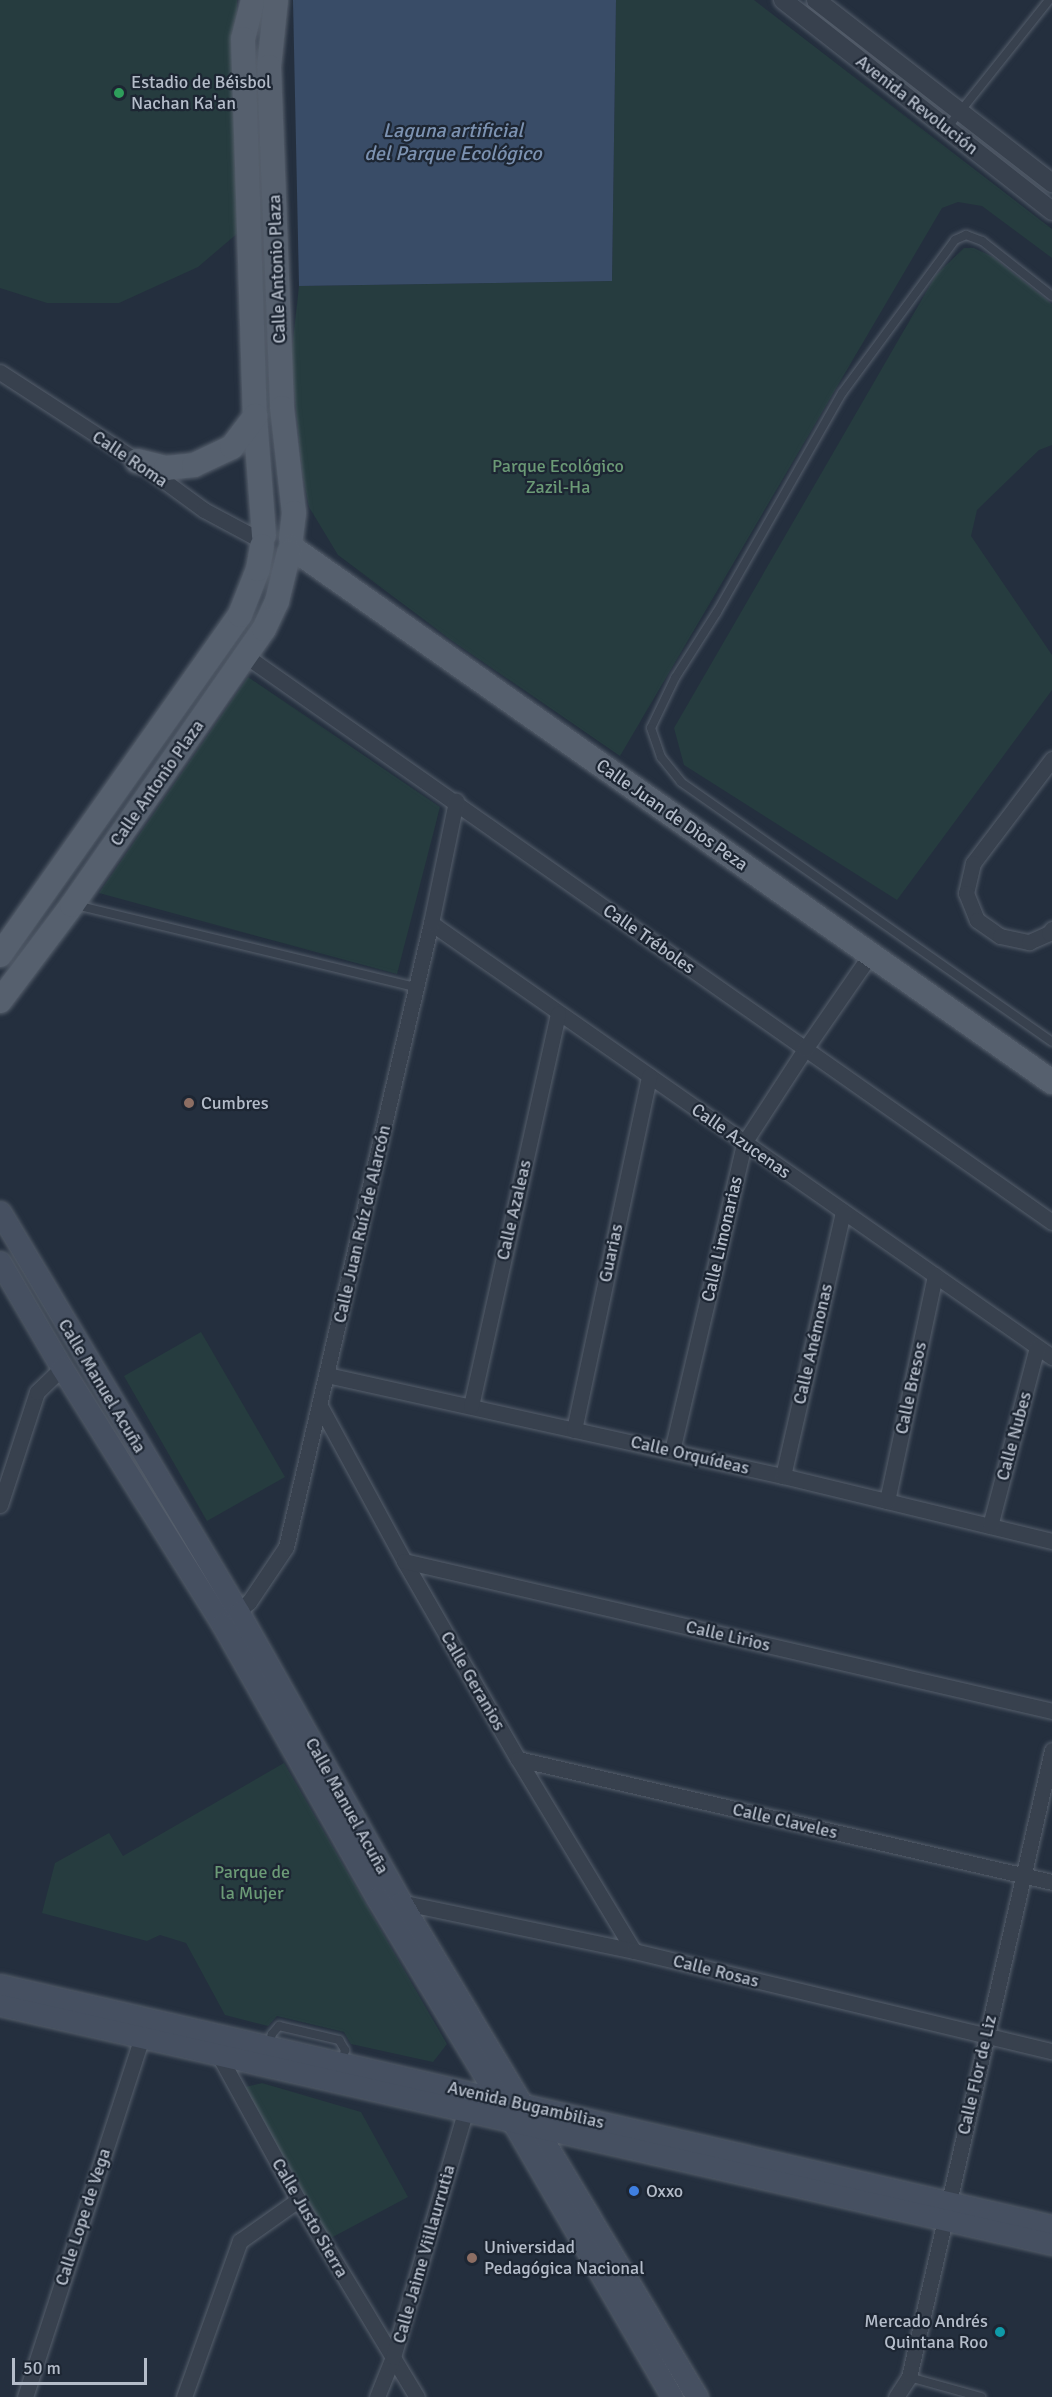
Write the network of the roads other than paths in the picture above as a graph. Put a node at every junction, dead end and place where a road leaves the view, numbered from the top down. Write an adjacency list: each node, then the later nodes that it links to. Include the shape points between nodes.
1 (253, 0): 12 (main road, Calle Antonio Plaza, via 243,39)
2 (276, 0): 15 (main road, Calle Antonio Plaza, via 269,67 282,408 294,513)
3 (783, 0): 7 (street, Avenida Revolución)
4 (816, 0): 6 (street, Avenida Revolución)
5 (1049, 0): 6 (lane)
6 (960, 111): 7 (lane); 8 (street, Avenida Revolución)
7 (946, 128): 9 (street, Avenida Revolución)
8 (1052, 183)
9 (1052, 211)
10 (1052, 296): 27 (lane, via 982,241 966,235 955,240 842,393 675,678 651,728 661,757 681,782)
11 (0, 372): 13 (street, Calle Roma)
12 (255, 416): 13 (main road, via 232,447 194,465 165,468); 14 (main road, Calle Antonio Plaza)
13 (137, 461): 14 (street, Calle Roma, via 204,510)
14 (263, 541): 15 (main road, via 267,555 276,558); 22 (main road, Calle Antonio Plaza, via 258,569 240,615)
15 (291, 546): 16 (main road, Calle Antonio Plaza, via 277,601); 23 (main road, Calle Juan de Dios Peza)
16 (246, 656): 18 (street, Calle Tréboles); 19 (main road, Calle Antonio Plaza)
17 (1052, 759): 21 (street, via 973,862 966,893 977,920 1000,936 1029,942)
18 (456, 801): 20 (street, Calle Juan Ruíz de Alarcón); 28 (street, Calle Tréboles)
19 (72, 904): 24 (lane); 25 (main road, Calle Antonio Plaza)
20 (431, 923): 24 (street, Calle Juan Ruíz de Alarcón); 26 (street, Calle Azucenas)
21 (1052, 929)
22 (0, 955)
23 (870, 955): 28 (street, Calle Limonarias); 30 (main road, Calle Juan de Dios Peza)
24 (416, 987): 40 (street, Calle Juan Ruíz de Alarcón)
25 (0, 1002)
26 (558, 1014): 29 (street, Calle Azucenas); 42 (street, Calle Azaleas)
27 (1052, 1042)
28 (805, 1049): 31 (street, Calle Limonarias); 34 (street, Calle Tréboles)
29 (649, 1076): 31 (street, Calle Azucenas); 43 (street, Guarias)
30 (1052, 1082)
31 (744, 1143): 33 (street, Calle Azucenas); 44 (street, Calle Limonarias)
32 (0, 1212): 51 (main road, Calle Manuel Acuña)
33 (843, 1212): 36 (street, Calle Azucenas); 45 (street, Calle Anémonas)
34 (1052, 1222)
35 (0, 1262): 39 (main road, Calle Manuel Acuña)
36 (935, 1275): 37 (street, Calle Azucenas); 46 (street, Calle Bresos)
37 (1037, 1347): 38 (street, Calle Azucenas); 48 (street, Calle Nubes)
38 (1052, 1357)
39 (62, 1368): 47 (street, via 37,1392); 51 (main road, Calle Manuel Acuña)
40 (327, 1375): 41 (street, Calle Juan Ruíz de Alarcón); 42 (street, Calle Orquídeas)
41 (320, 1406): 50 (street, Calle Geranios); 51 (street, Calle Juan Ruíz de Alarcón, via 286,1547)
42 (471, 1406): 43 (street, Calle Orquídeas)
43 (574, 1430): 44 (street, Calle Orquídeas)
44 (672, 1451): 45 (street, Calle Orquídeas)
45 (783, 1476): 46 (street, Calle Orquídeas)
46 (887, 1501): 48 (street, Calle Orquídeas)
47 (0, 1505)
48 (990, 1526): 49 (street, Calle Orquídeas)
49 (1052, 1541)
50 (404, 1561): 52 (street, Calle Lirios); 54 (street, Calle Geranios)
51 (230, 1618): 57 (main road, Calle Manuel Acuña); 58 (main road, Calle Manuel Acuña)
52 (1052, 1711)
53 (1052, 1750): 55 (street, Calle Flor de Liz)
54 (518, 1760): 55 (street, Calle Claveles); 59 (street, Calle Geranios)
55 (1025, 1875): 56 (street, Calle Claveles); 62 (street, Calle Flor de Liz)
56 (1052, 1882)
57 (377, 1898): 58 (street, Calle Rosas); 66 (main road, Calle Manuel Acuña)
58 (400, 1902): 59 (street, Calle Rosas); 68 (main road, Calle Manuel Acuña)
59 (634, 1951): 62 (street, Calle Rosas)
60 (0, 1984): 64 (main road, Avenida Bugambilias)
61 (0, 2004): 63 (main road, Avenida Bugambilias)
62 (985, 2036): 65 (street, Calle Rosas); 71 (street, Calle Flor de Liz)
63 (142, 2037): 64 (main road, Avenida Bugambilias); 76 (street, Calle Lope de Vega)
64 (216, 2044): 66 (main road, Avenida Bugambilias, via 269,2047); 67 (main road, Avenida Bugambilias); 70 (street, Calle Justo Sierra)
65 (1052, 2051)
66 (498, 2098): 68 (main road, Avenida Bugambilias)
67 (466, 2109): 68 (main road, Avenida Bugambilias); 74 (street, Calle Jaime Viillaurrutia)
68 (518, 2112): 69 (main road, Calle Manuel Acuña); 71 (main road, Avenida Bugambilias); 80 (main road, Calle Manuel Acuña)
69 (536, 2125): 71 (main road, Avenida Bugambilias); 81 (main road, Calle Manuel Acuña)
70 (298, 2200): 74 (street, Calle Justo Sierra); 77 (street, via 240,2241)
71 (946, 2211): 72 (main road, Avenida Bugambilias); 73 (main road, Avenida Bugambilias); 75 (street, Calle Flor de Liz)
72 (1052, 2226)
73 (1052, 2244)
74 (393, 2357): 78 (street, Calle Jaime Viillaurrutia); 79 (street, Calle Justo Sierra)
75 (909, 2377): 82 (street, Calle Flor de Liz); 83 (lane)
76 (25, 2397)
77 (184, 2397)
78 (377, 2397)
79 (417, 2397)
80 (672, 2397)
81 (697, 2397)
82 (896, 2397)
83 (981, 2397)

